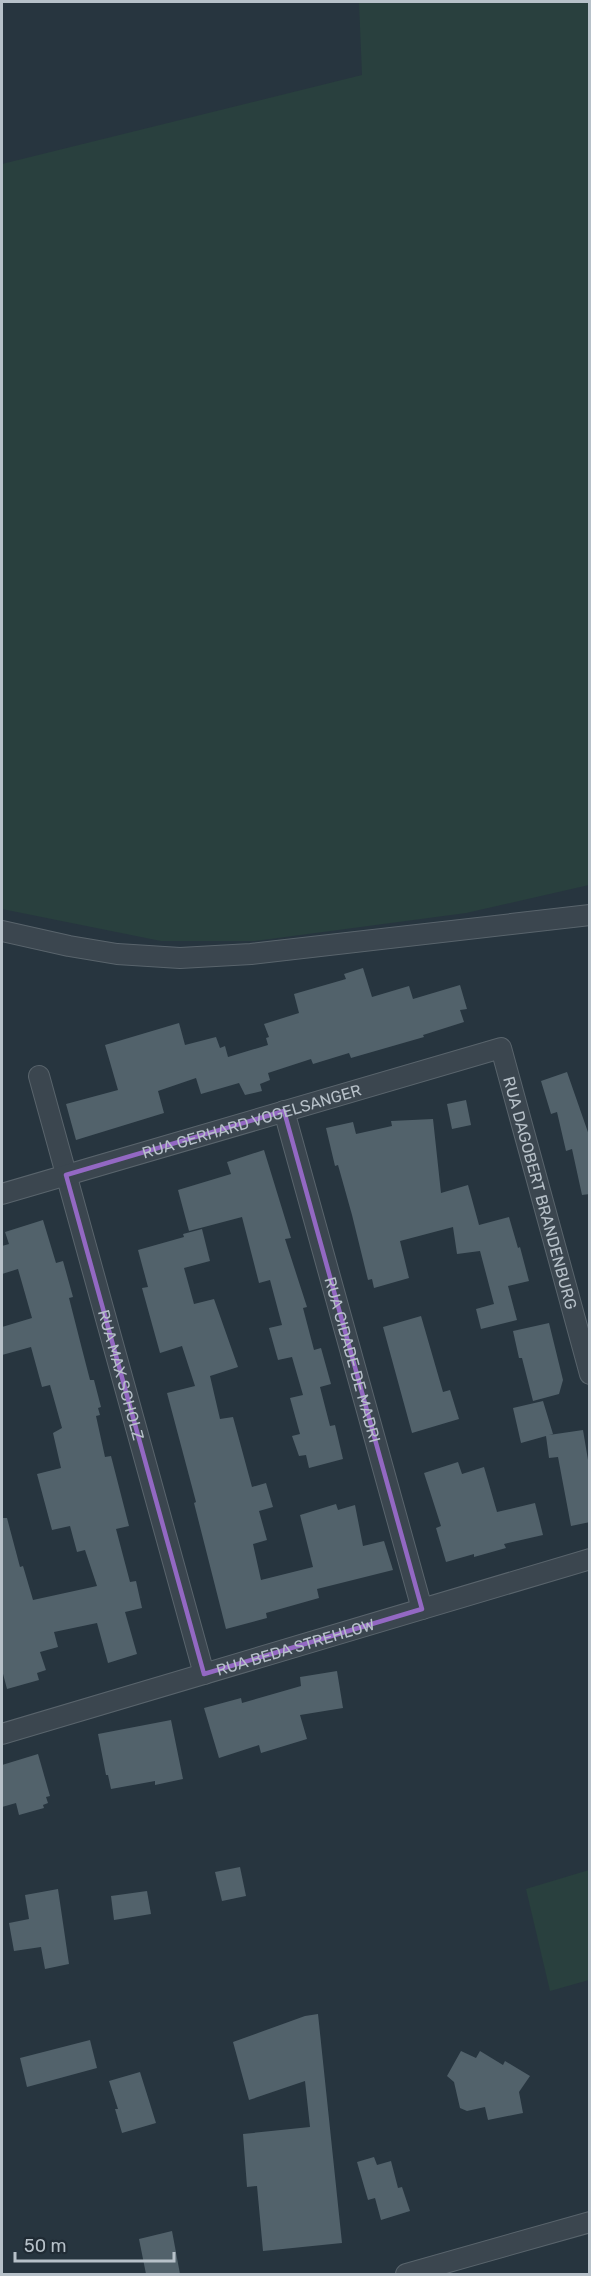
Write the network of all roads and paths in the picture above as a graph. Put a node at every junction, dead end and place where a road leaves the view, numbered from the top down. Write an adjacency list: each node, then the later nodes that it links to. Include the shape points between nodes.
1 (590, 915): 2 (street, via 251,954 180,958 88,950)
2 (2, 931)
3 (501, 1048): 5 (street, RUA GERHARD VOGELSANGER); 8 (street, RUA DAGOBERT BRANDENBURG)
4 (39, 1076): 6 (street, RUA MAX SCHOLZ)
5 (284, 1111): 6 (street, RUA GERHARD VOGELSANGER); 10 (street, RUA CIDADE DE MADRI)
6 (66, 1175): 7 (street, RUA GERHARD VOGELSANGER); 11 (street, RUA MAX SCHOLZ)
7 (2, 1194)
8 (590, 1374)
9 (590, 1559): 10 (street, RUA BEDA STREHLOW)
10 (422, 1609): 11 (street, RUA BEDA STREHLOW)
11 (204, 1674): 12 (street, RUA BEDA STREHLOW)
12 (2, 1734)
13 (590, 2222): 14 (street)
14 (406, 2274)

